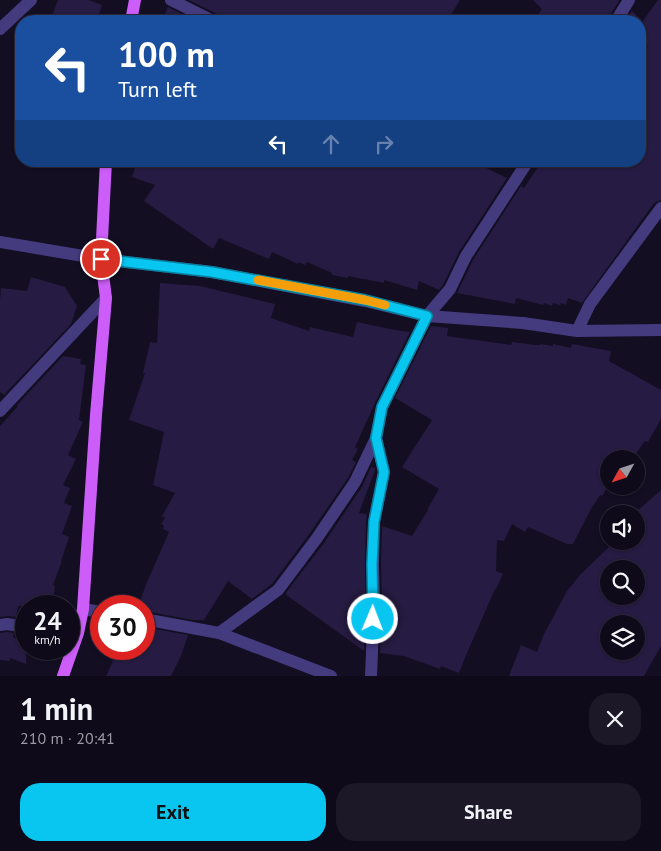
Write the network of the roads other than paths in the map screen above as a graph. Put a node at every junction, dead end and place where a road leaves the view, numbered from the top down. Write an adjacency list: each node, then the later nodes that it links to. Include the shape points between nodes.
1 (31, 0): 8 (street)
2 (135, 0): 5 (main road)
3 (171, 0): 6 (street)
4 (629, 0): 7 (street)
5 (132, 15)
6 (201, 15)
7 (620, 15)
8 (0, 29)
9 (106, 167): 13 (main road)
10 (524, 167): 15 (street, via 466,256 450,289)
11 (661, 208): 17 (street, via 590,304)
12 (0, 242): 13 (street)
13 (101, 259): 14 (main road); 15 (street, via 212,272 365,300)
14 (106, 298): 18 (street); 20 (main road)
15 (427, 316): 17 (street, via 523,323); 19 (street, via 382,407)
16 (661, 330): 17 (street)
17 (577, 331)
18 (0, 411)
19 (376, 438): 26 (street, via 355,482 278,590); 30 (street, via 384,472 374,522)
20 (83, 609): 21 (street); 22 (main road)
21 (90, 610)
22 (80, 616)
23 (155, 621): 26 (street)
24 (0, 625): 25 (street)
25 (15, 625)
26 (219, 633): 29 (street)
27 (67, 660): 28 (main road)
28 (63, 676)
29 (330, 676)
30 (371, 676)

